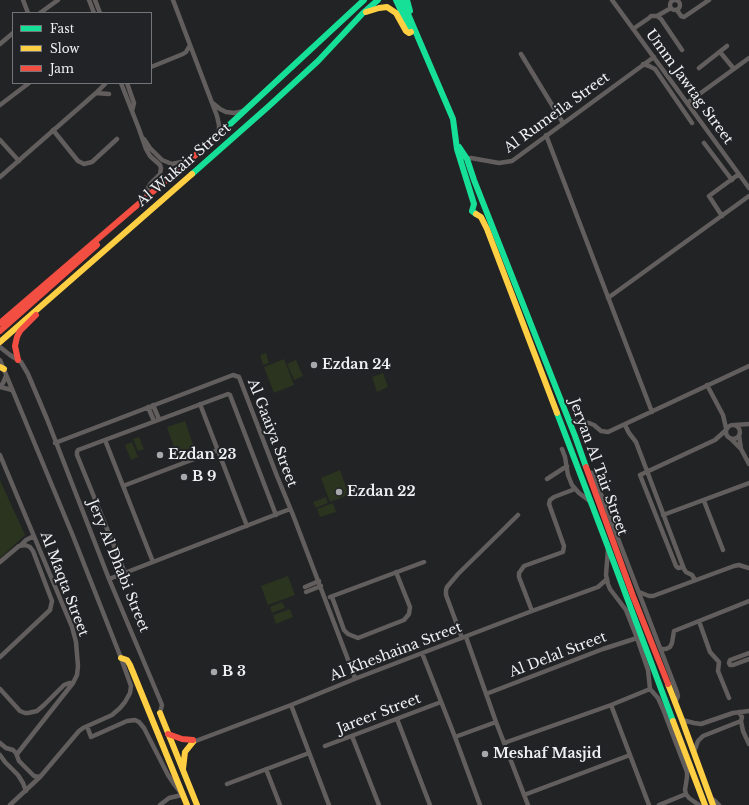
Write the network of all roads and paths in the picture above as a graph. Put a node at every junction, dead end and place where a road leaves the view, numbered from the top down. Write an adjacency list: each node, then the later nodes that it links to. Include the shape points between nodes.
1 (23, 0): 15 (street)
2 (58, 0): 16 (street)
3 (89, 0): 17 (street)
4 (95, 0): 18 (street)
5 (173, 0): 25 (street)
6 (364, 0): 46 (street, Al Wukair Street)
7 (378, 0): 19 (street, Al Wukair Street)
8 (396, 0): 22 (street, Jeryan Al Tair Street, via 407,25)
9 (402, 0): 22 (street, Jeryan Al Tair Street)
10 (407, 0): 22 (street, via 414,20)
11 (612, 0): 21 (street, Umm Jawtag Street)
12 (709, 0): 14 (street, via 684,17)
13 (670, 8): 14 (street); 14 (street, via 672,1 677,1 680,5); 20 (street)
14 (677, 10)
15 (28, 12)
16 (41, 12)
17 (94, 12)
18 (100, 12)
19 (363, 13): 22 (street, via 387,7 396,13 406,31 409,33); 72 (street, Al Wukair Street, via 318,61 269,106)
20 (656, 16): 21 (street, via 651,16); 27 (street, via 661,19)
21 (633, 29): 30 (street, Umm Jawtag Street)
22 (413, 30): 55 (street, Jeryan Al Tair Street, via 420,40 453,119)
23 (12, 34): 24 (street)
24 (0, 44)
25 (190, 45): 33 (street, via 183,54); 42 (street)
26 (727, 46): 28 (street)
27 (682, 50)
28 (720, 52): 34 (street); 35 (street)
29 (521, 54): 47 (street)
30 (654, 57): 32 (street, Al Rumeila Street); 43 (street, Umm Jawtag Street)
31 (749, 58): 35 (street)
32 (643, 64): 47 (street, Al Rumeila Street); 48 (street, via 655,70)
33 (152, 67)
34 (699, 68)
35 (734, 69): 43 (street)
36 (28, 84): 44 (street)
37 (105, 84): 40 (street)
38 (121, 84): 45 (street)
39 (127, 84): 45 (street, via 134,103)
40 (96, 93): 41 (street); 50 (street)
41 (109, 94)
42 (212, 101): 46 (street, via 223,111); 51 (street, via 218,121)
43 (687, 103): 61 (street, Umm Jawtag Street)
44 (0, 105)
45 (132, 111): 49 (street)
46 (244, 111): 51 (street, Al Wukair Street)
47 (563, 123): 52 (street, Al Rumeila Street)
48 (692, 123)
49 (139, 129): 59 (street, via 150,148 162,160 172,164); 66 (street, via 144,145 162,170 150,185)
50 (53, 130): 53 (street, via 78,161 84,164 92,162); 58 (street)
51 (218, 134): 59 (street, Al Wukair Street)
52 (546, 135): 57 (street, Al Rumeila Street, via 509,162 499,164); 71 (street)
53 (117, 139)
54 (0, 140): 58 (street)
55 (456, 141): 57 (street, Jeryan Al Tair Street); 60 (street, Jeryan Al Tair Street)
56 (704, 143): 63 (street)
57 (467, 159): 60 (street); 67 (street, Jeryan Al Tair Street)
58 (19, 161): 62 (street)
59 (188, 161): 66 (street, Al Wukair Street)
60 (462, 164): 68 (street, Jeryan Al Tair Street, via 474,204 472,211)
61 (739, 174): 63 (street); 64 (street, Umm Jawtag Street)
62 (0, 177)
63 (732, 180): 69 (street, via 709,196)
64 (749, 187)
65 (749, 196): 69 (street)
66 (146, 197): 70 (street, Al Wukair Street)
67 (486, 209): 68 (street); 90 (street, Jeryan Al Tair Street)
68 (476, 214): 112 (street, Jeryan Al Tair Street, via 481,217 487,229)
69 (722, 216): 71 (street)
70 (112, 227): 73 (street, Al Wukair Street); 74 (street, via 98,244)
71 (608, 298): 87 (street)
72 (39, 307): 75 (street, Al Wukair Street); 78 (street, via 38,312 17,337 15,346)
73 (0, 323)
74 (0, 331)
75 (0, 342)
76 (0, 347): 78 (street, Jery Al Dhabi Street)
77 (0, 360): 80 (street)
78 (18, 360): 99 (street, Jery Al Dhabi Street, via 28,374)
79 (749, 366): 82 (street)
80 (2, 368): 81 (street)
81 (6, 376): 83 (street); 84 (street)
82 (707, 385): 87 (street); 88 (street)
83 (0, 387): 84 (street)
84 (12, 390): 155 (street)
85 (200, 404): 89 (street); 102 (street); 114 (street, via 230,395)
86 (151, 406): 89 (street); 99 (street, Al Gaaiya Street); 113 (street, Al Gaaiya Street, via 233,375 239,377)
87 (652, 412): 92 (street)
88 (723, 415): 93 (street); 94 (street)
89 (157, 420): 97 (street)
90 (569, 421): 92 (street, via 592,424 604,432); 117 (street, Jeryan Al Tair Street)
91 (749, 424): 93 (street); 95 (street)
92 (625, 425): 106 (street, via 636,442)
93 (735, 425): 94 (street, via 730,425); 95 (street, via 739,429)
94 (726, 430): 96 (street, via 726,435); 98 (street)
95 (739, 434): 96 (street, via 735,439); 101 (street)
96 (730, 438): 98 (street); 101 (street)
97 (104, 440): 109 (street); 133 (street, via 78,450 76,454)
98 (715, 440): 106 (street)
99 (55, 443): 134 (street, Jery Al Dhabi Street)
100 (562, 449): 105 (street)
101 (741, 449): 104 (street)
102 (218, 450): 109 (street); 118 (street)
103 (0, 457): 121 (street, Al Maqta Street)
104 (749, 464)
105 (567, 466): 107 (street); 110 (street)
106 (647, 472): 116 (street); 120 (street, via 640,474)
107 (547, 479)
108 (749, 483): 111 (street)
109 (123, 486): 128 (street)
110 (575, 489): 112 (street); 147 (street, via 553,498 549,507 563,543 563,552 524,566 519,573)
111 (704, 501): 116 (street); 124 (street)
112 (591, 502): 123 (street, Jeryan Al Tair Street)
113 (290, 509): 114 (street); 137 (street, Al Gaaiya Street)
114 (276, 515): 118 (street)
115 (518, 515): 149 (street, via 447,587 446,595)
116 (663, 515): 119 (street)
117 (607, 517): 141 (street); 166 (street, Jeryan Al Tair Street, via 633,596)
118 (247, 526): 128 (street)
119 (669, 530): 120 (street); 125 (street)
120 (663, 532): 126 (street)
121 (34, 536): 122 (street); 160 (street, Al Maqta Street, via 74,634 78,666)
122 (19, 546): 127 (street); 154 (street, via 27,545 32,549 52,601 50,610)
123 (608, 547): 135 (street, Jeryan Al Tair Street); 183 (street, Jeryan Al Tair Street)
124 (723, 550)
125 (678, 556): 126 (street); 130 (street)
126 (673, 558): 130 (street, via 676,567)
127 (0, 562)
128 (153, 562): 133 (street)
129 (424, 562): 132 (street)
130 (683, 567): 136 (street)
131 (749, 568): 136 (street, via 739,565)
132 (396, 572): 143 (street); 143 (street, via 410,607 409,614 404,620 358,638 344,630)
133 (125, 573): 134 (street)
134 (110, 579): 171 (street, Jery Al Dhabi Street, via 160,700)
135 (607, 579): 138 (street, Al Kheshaina Street); 139 (street, Jeryan Al Tair Street)
136 (695, 580): 142 (street)
137 (320, 584): 140 (street); 144 (street, Al Gaaiya Street)
138 (598, 587): 139 (street, Al Kheshaina Street); 147 (street, Al Kheshaina Street)
139 (610, 589): 150 (street, Jeryan Al Tair Street, via 626,610)
140 (305, 590)
141 (638, 591): 142 (street); 146 (street)
142 (649, 596): 146 (street)
143 (332, 597): 144 (street)
144 (325, 599): 159 (street, Al Gaaiya Street)
145 (749, 601): 151 (street, via 674,631 670,647)
146 (643, 603): 151 (street)
147 (532, 611): 149 (street, Al Kheshaina Street)
148 (700, 624): 158 (street, via 710,652 720,662)
149 (464, 637): 153 (street, Al Kheshaina Street); 163 (street)
150 (637, 638): 162 (street, Jeryan Al Tair Street, via 648,670); 163 (street, Al Delal Street)
151 (661, 649): 166 (street, via 677,692)
152 (749, 652): 157 (street, via 730,660)
153 (422, 653): 159 (street, Al Kheshaina Street); 165 (street)
154 (0, 657)
155 (122, 658): 177 (street, via 132,686 130,693 116,712); 199 (street, via 130,665)
156 (749, 659): 157 (street, via 733,665)
157 (729, 663): 158 (street)
158 (718, 669): 164 (street)
159 (355, 678): 167 (street, Al Kheshaina Street)
160 (73, 683): 161 (street, via 64,685 37,711 28,713 20,711); 191 (street, Al Maqta Street)
161 (0, 689)
162 (650, 689): 168 (street); 200 (street, Jeryan Al Tair Street, via 663,709 687,772)
163 (486, 694): 175 (street)
164 (729, 698)
165 (441, 702): 172 (street, Jareer Street); 182 (street)
166 (675, 703): 173 (street, Jeryan Al Tair Street)
167 (291, 705): 184 (street, Al Kheshaina Street); 190 (street)
168 (611, 705): 186 (street); 193 (street)
169 (749, 711): 170 (street)
170 (739, 712): 173 (street, via 701,724); 174 (street)
171 (160, 713): 179 (street, Jery Al Dhabi Street)
172 (397, 719): 181 (street, Jareer Street); 210 (street)
173 (682, 720): 180 (street, Jeryan Al Tair Street)
174 (741, 720): 176 (street); 178 (street)
175 (496, 722): 182 (street); 186 (street)
176 (734, 724): 178 (street); 189 (street, via 700,738)
177 (87, 726): 196 (street, via 76,734); 199 (street, via 91,737 127,722 140,722 168,775)
178 (743, 731): 187 (street)
179 (168, 734): 184 (street); 195 (street, Jery Al Dhabi Street)
180 (687, 734): 183 (street); 189 (street, Jeryan Al Tair Street)
181 (352, 736): 188 (street, Jareer Street); 209 (street)
182 (455, 737): 211 (street)
183 (679, 737): 216 (street, Jeryan Al Tair Street)
184 (193, 741): 195 (street, via 185,752)
185 (0, 743): 191 (street)
186 (504, 743): 201 (street)
187 (749, 744)
188 (325, 746)
189 (694, 752): 202 (street, Jeryan Al Tair Street)
190 (309, 753): 194 (street); 208 (street)
191 (17, 754): 196 (street, via 25,768 34,776)
192 (0, 755): 198 (street, via 18,775)
193 (630, 755): 201 (street); 213 (street)
194 (266, 769): 197 (street); 207 (street)
195 (183, 771): 206 (street, Jery Al Dhabi Street)
196 (40, 777): 198 (street)
197 (227, 784)
198 (26, 791): 203 (street)
199 (182, 794): 204 (street, via 169,798); 205 (street)
200 (686, 794): 214 (street); 215 (street)
201 (524, 795): 212 (street)
202 (711, 798): 217 (street, Jeryan Al Tair Street); 218 (street)
203 (10, 805)
204 (160, 805)
205 (187, 805)
206 (197, 805)
207 (280, 805)
208 (329, 805)
209 (379, 805)
210 (430, 805)
211 (480, 805)
212 (528, 805)
213 (649, 805)
214 (659, 805)
215 (699, 805)
216 (705, 805)
217 (713, 805)
218 (719, 805)

